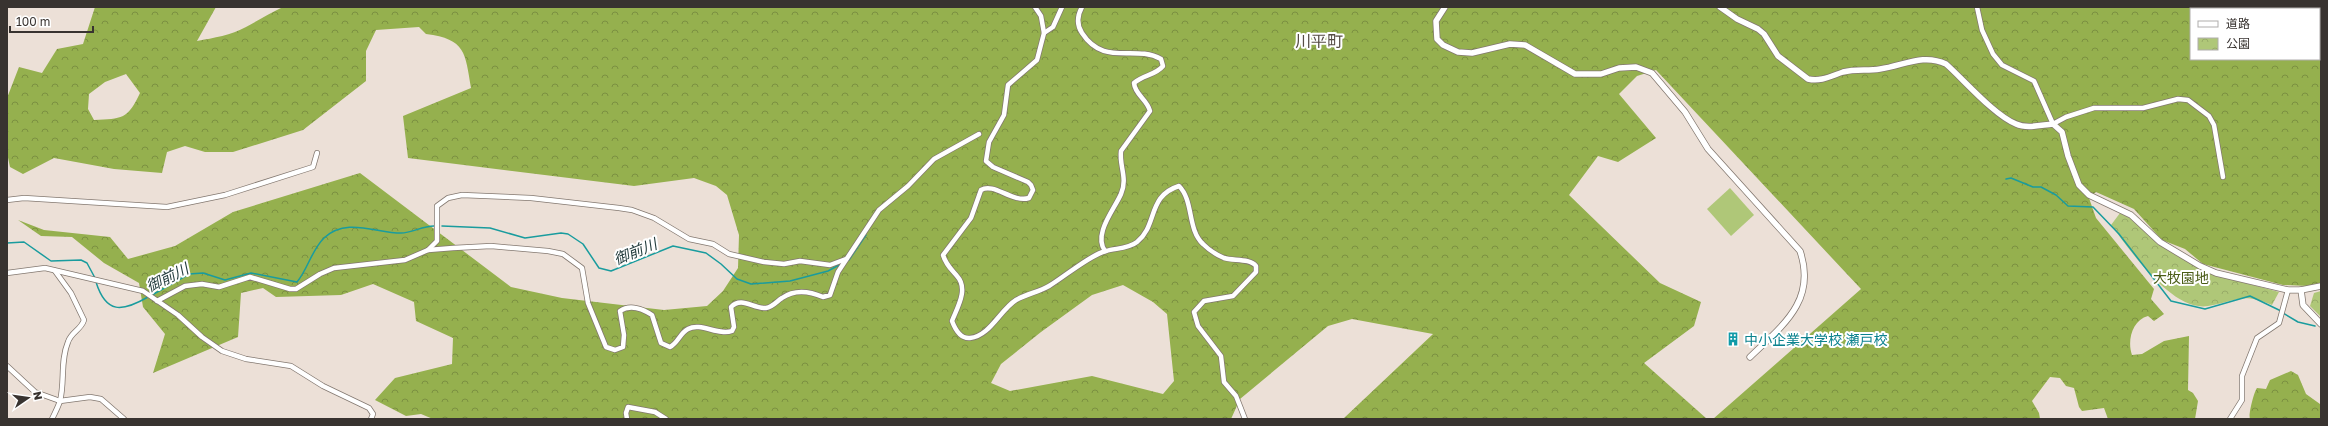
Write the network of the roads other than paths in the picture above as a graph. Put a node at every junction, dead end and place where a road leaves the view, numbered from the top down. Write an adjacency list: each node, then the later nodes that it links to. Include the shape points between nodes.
1 (1035, 7): 7 (street, via 1041,16)
2 (1062, 7): 7 (street, via 1053,27)
3 (1082, 7): 14 (street, via 1077,20 1080,31 1095,47 1104,52 1122,55 1156,56 1161,59 1163,66 1158,72 1139,78 1134,83 1134,89 1148,104 1150,112 1121,151 1125,180 1122,193 1103,230)
4 (1445, 7): 23 (street, via 1436,21 1437,39 1458,52 1472,53 1510,44 1525,45 1575,74 1601,74 1619,68 1636,67 1652,73 1685,112 1708,149 1798,247 1802,258 1805,285 1794,311 1781,328)
5 (1720, 7): 8 (street, via 1758,29 1778,56 1808,79 1830,78 1853,70 1881,69 1924,59 1937,60 1946,64 2001,115 2016,124)
6 (1976, 7): 8 (street, via 1982,30 1993,54 2009,70 2034,81)
7 (1044, 33): 14 (street, via 1037,60 1008,85 1004,115 989,142 986,161 993,167 1028,182 1033,190 1029,198 1022,200 993,189 981,190 971,218 943,255 948,267 960,280 963,290 952,321 955,331 963,337 980,335 1009,305 1050,286)
8 (2052, 124): 11 (street, via 2094,108 2143,108 2178,99 2188,100 2209,116 2214,125); 19 (street, via 2062,132 2068,156 2080,185 2089,195 2131,215 2160,242 2200,266 2216,273)
9 (979, 134): 15 (street, via 934,159 908,186 888,200)
10 (317, 153): 12 (street, via 314,167 225,195 167,207 24,198)
11 (2223, 177)
12 (7, 200)
13 (428, 250): 15 (street, via 437,240 437,206 448,198 462,195 531,198 632,210 654,218 689,239 718,246 729,254 764,262 780,264 800,261 830,265); 15 (street, via 477,246 525,248 563,254 582,268 588,303 604,344 614,350 623,347 620,314 622,309 628,307 652,315 661,343 670,347 676,344 684,332 692,328 732,331 734,327 731,307 735,304 745,302 766,308 788,294 805,291 826,297 832,292 835,278); 21 (street, via 405,260 334,268 296,289 250,277 219,287 202,284 185,286)
14 (1105, 251): 31 (street, via 1132,246 1139,240 1148,228 1153,209 1160,197 1170,188 1178,186 1185,192 1195,232 1204,245 1223,257 1254,264 1256,272 1233,296 1204,301 1194,312 1198,326 1221,356 1224,382 1236,396)
15 (846, 259)
16 (55, 271): 17 (street, via 46,268); 21 (street, via 143,291); 25 (street, via 71,293 84,320 67,343)
17 (7, 273)
18 (2321, 286): 20 (street)
19 (2288, 290): 20 (street); 32 (street, via 2276,326 2258,338 2242,376 2242,400)
20 (2301, 290): 22 (street, via 2303,305)
21 (155, 300): 28 (street, via 222,351 246,359 297,368 323,386 369,408 373,414)
22 (2321, 324)
23 (1750, 357)
24 (7, 366): 25 (street, via 36,392)
25 (60, 401): 26 (street); 27 (street, via 90,397 101,399)
26 (52, 419)
27 (124, 419)
28 (371, 419)
29 (627, 419): 30 (street, via 628,407 655,412)
30 (666, 419)
31 (1245, 419)
32 (2230, 419)

